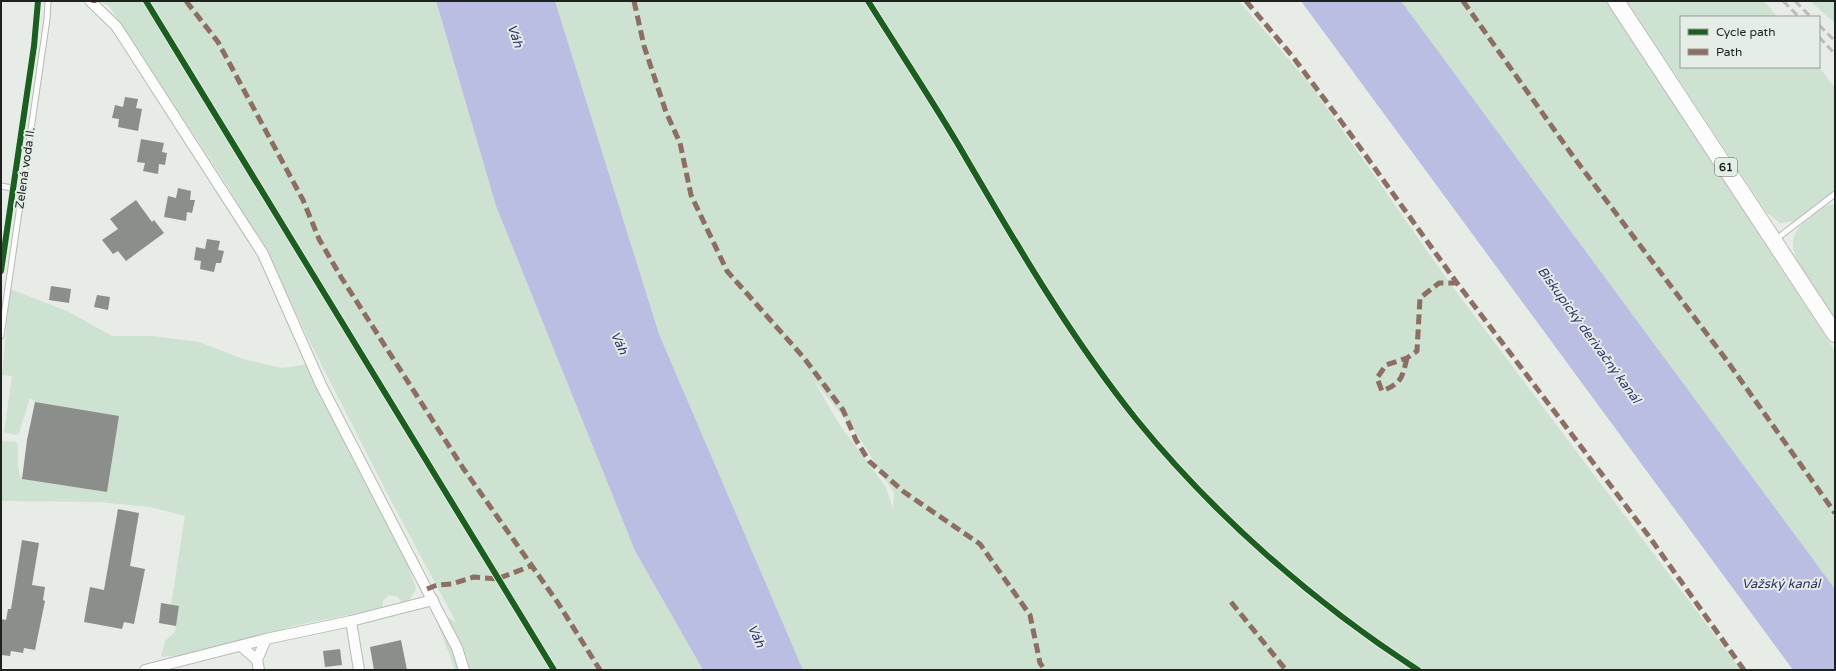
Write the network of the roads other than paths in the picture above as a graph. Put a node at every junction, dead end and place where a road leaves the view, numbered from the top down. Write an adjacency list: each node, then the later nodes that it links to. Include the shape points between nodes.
1 (48, 1): 6 (lane, Zelená voda II.)
2 (868, 1): 19 (lane, via 957,143 1044,290 1099,371 1137,420 1218,509 1254,542 1325,603)
3 (1616, 1): 8 (main road, 61)
4 (92, 2): 11 (street, via 122,35 263,254 321,385)
5 (1, 186): 6 (lane)
6 (22, 190): 10 (lane, Zelená voda II.)
7 (1835, 194): 8 (lane)
8 (1774, 241): 9 (main road, 61)
9 (1835, 334)
10 (1, 336)
11 (433, 600): 12 (street); 18 (street, via 457,648)
12 (351, 621): 13 (street); 17 (street)
13 (266, 639): 14 (street); 15 (street)
14 (241, 646): 15 (street); 16 (street)
15 (258, 665)
16 (145, 670)
17 (359, 670)
18 (464, 670)
19 (1418, 670)

